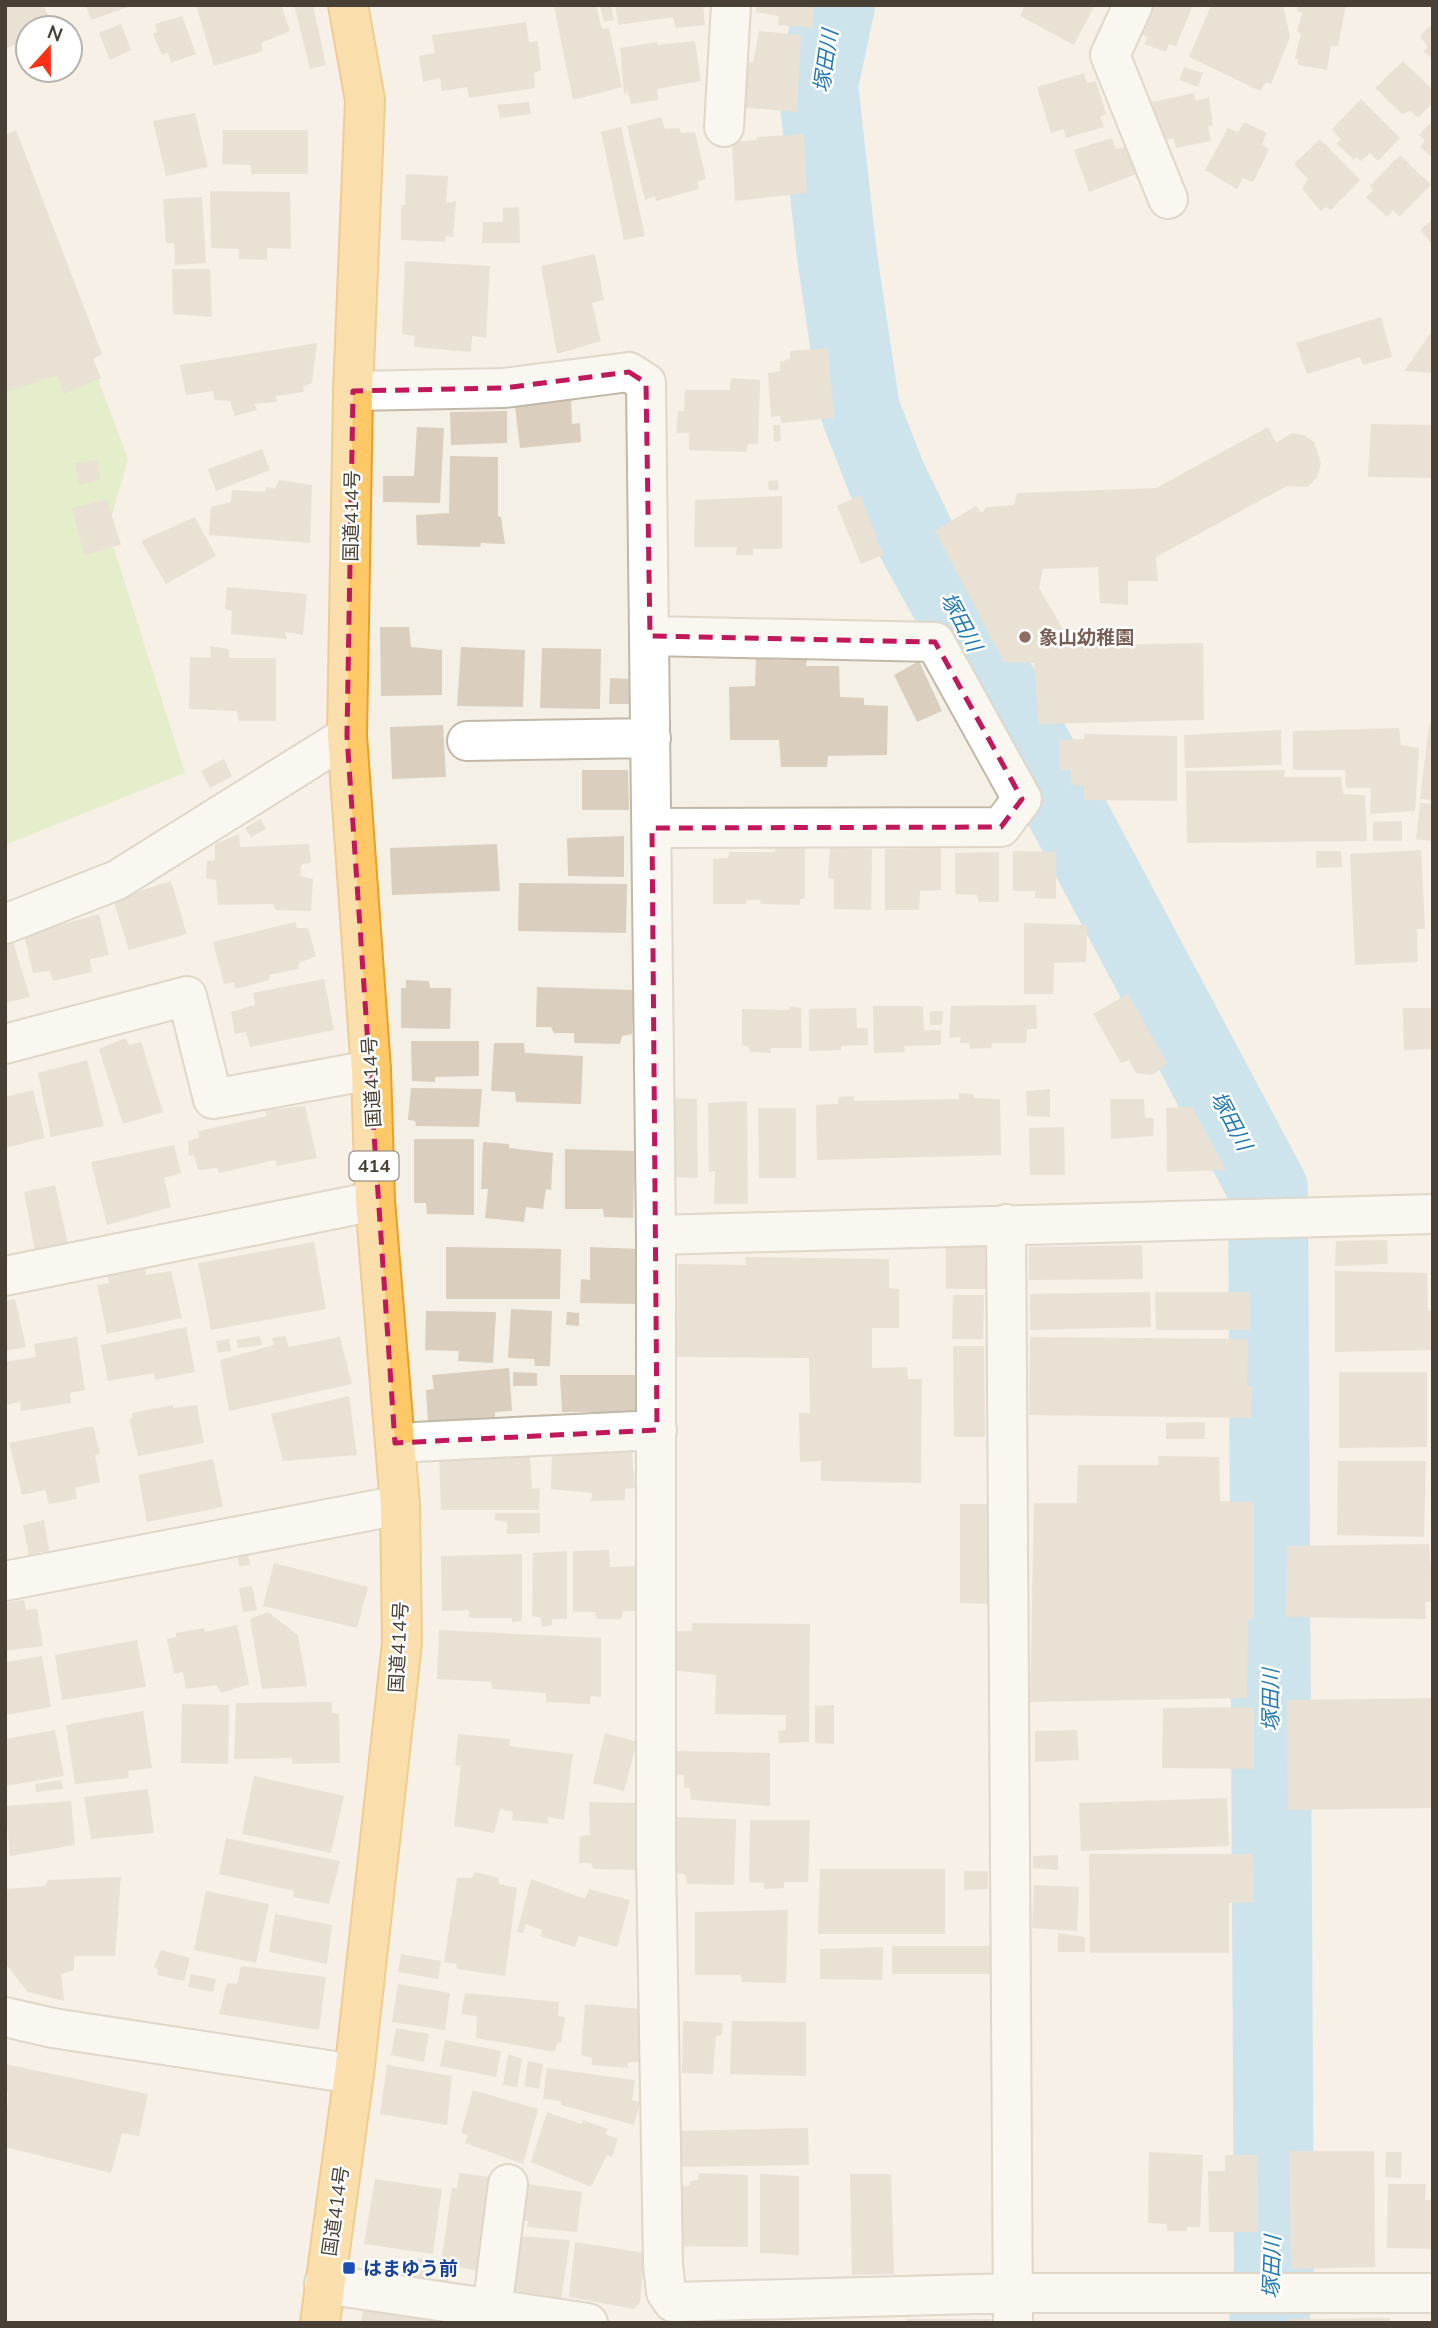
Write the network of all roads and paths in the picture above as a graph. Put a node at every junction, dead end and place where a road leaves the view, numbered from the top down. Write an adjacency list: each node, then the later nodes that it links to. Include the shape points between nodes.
1 (348, 5): 6 (highway, 国道414号 / 414, via 365,100)
2 (731, 5): 4 (street)
3 (1133, 5): 5 (street, via 1110,55)
4 (724, 127)
5 (1168, 199)
6 (353, 391): 7 (street, via 504,388 629,372 646,383); 8 (highway, 国道414号 / 414)
7 (650, 636): 9 (street); 11 (street, via 934,642 1022,799 1001,827)
8 (347, 736): 12 (street, via 117,880); 14 (highway, 国道414号 / 414)
9 (651, 738): 10 (street); 11 (street)
10 (467, 741)
11 (652, 828): 18 (street)
12 (5, 924)
13 (5, 1044): 14 (street, via 187,996 213,1099)
14 (371, 1070): 15 (highway, 国道414号 / 414)
15 (375, 1200): 19 (street); 21 (highway, 国道414号 / 414)
16 (1433, 1214): 17 (street)
17 (1006, 1224): 18 (street); 29 (street)
18 (656, 1235): 20 (street)
19 (5, 1276)
20 (657, 1430): 21 (street); 31 (street, via 656,1859)
21 (395, 1443): 22 (highway, 国道414号 / 414)
22 (400, 1505): 23 (street); 25 (highway, 国道414号 / 414, via 402,1643)
23 (5, 1581)
24 (5, 2017): 25 (street)
25 (354, 2074): 27 (highway, 国道414号 / 414)
26 (508, 2184): 30 (street)
27 (324, 2284): 30 (street); 32 (highway, 国道414号 / 414)
28 (1433, 2293): 29 (street)
29 (1013, 2308): 31 (street)
30 (487, 2314): 33 (street)
31 (664, 2317)
32 (320, 2323)
33 (588, 2323)

